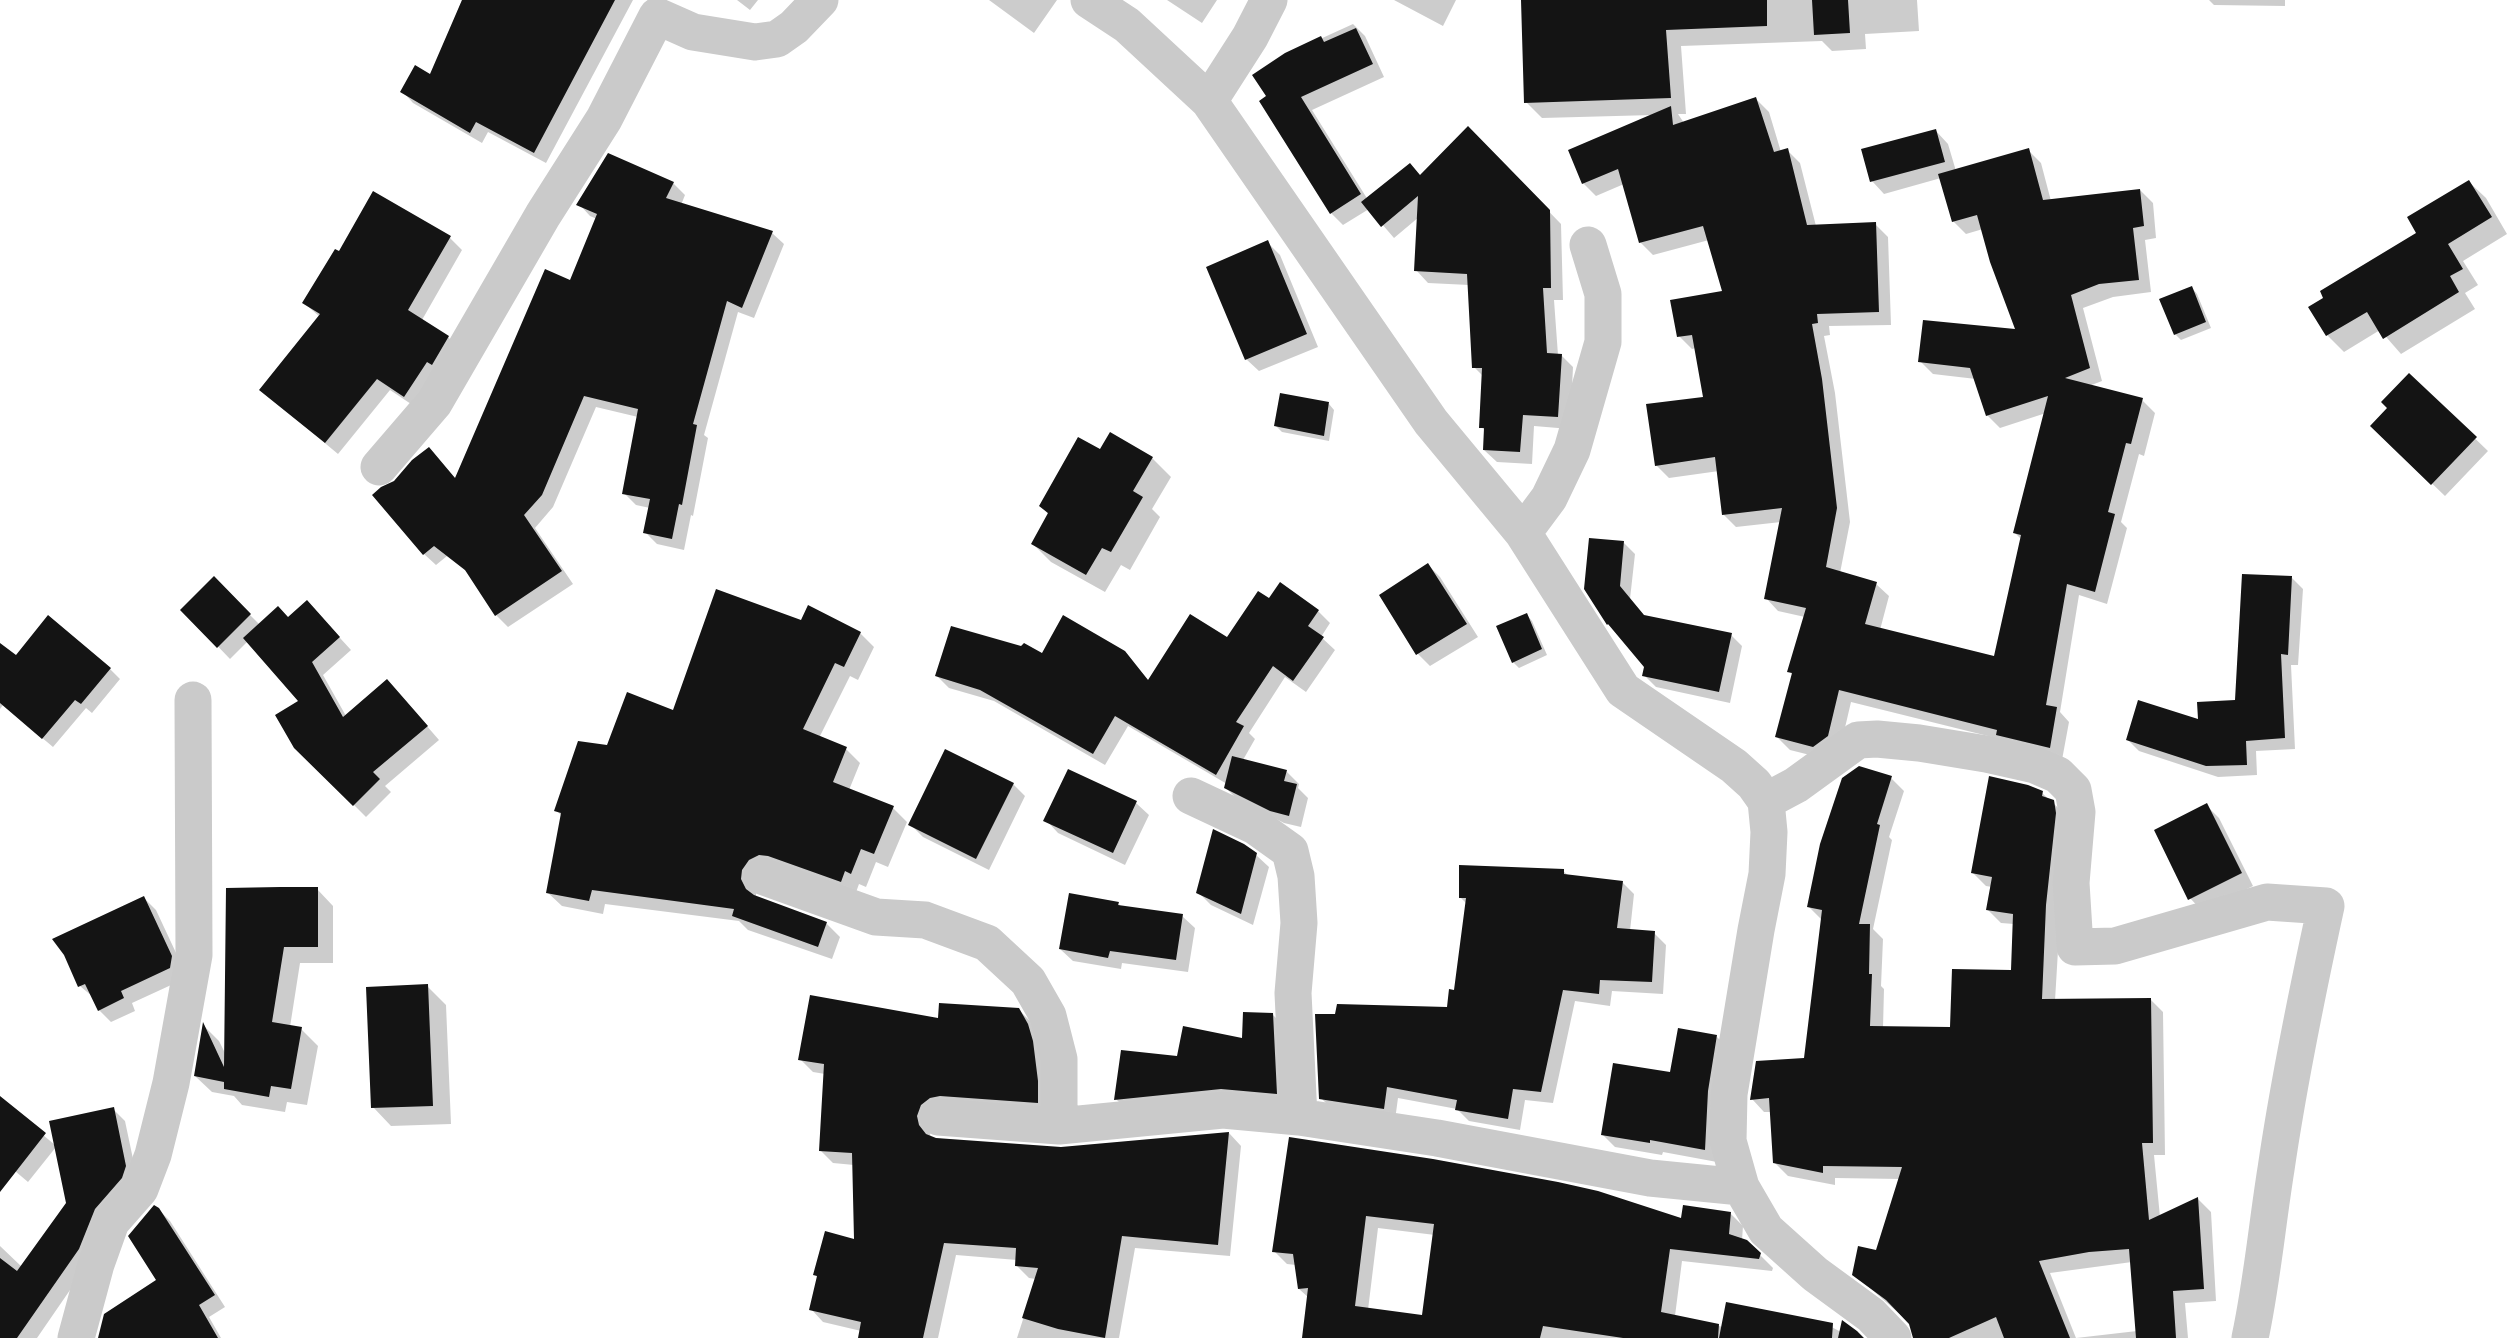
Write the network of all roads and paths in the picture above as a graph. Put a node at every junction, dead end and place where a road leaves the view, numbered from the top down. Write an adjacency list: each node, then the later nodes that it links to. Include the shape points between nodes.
1 (820, 0): 6 (street, via 777,39 755,42 693,32 657,16 604,119 435,403)
2 (1089, 0): 4 (street, via 1127,25)
3 (1269, 0): 4 (street)
4 (1209, 101): 7 (street, via 1432,422)
5 (1588, 245): 7 (street, via 1603,294 1603,342 1572,450 1549,498)
6 (379, 467)
7 (1523, 533): 10 (street, via 1623,690 1734,766)
8 (193, 700): 16 (street, via 194,955 153,1155 140,1189 111,1222)
9 (1191, 796): 12 (street, via 1290,850 1299,923 1293,993)
10 (1766, 801): 15 (street, via 1768,874 1729,1094 1728,1141); 18 (street, via 1858,740 1877,738 1986,754 2035,765 2058,775 2073,790 2077,812 2071,883 2075,947 2115,946 2267,902 2326,906 2276,1168)
11 (762, 876): 14 (street, via 876,917 925,920 987,943 1028,981 1048,1016 1059,1059)
12 (1299, 1116): 14 (street, via 1223,1110); 15 (street, via 1650,1178)
13 (938, 1117): 14 (street)
14 (1059, 1126)
15 (1741, 1187): 17 (street, via 1766,1230)
16 (76, 1338)
17 (1894, 1338)
18 (2250, 1338)

